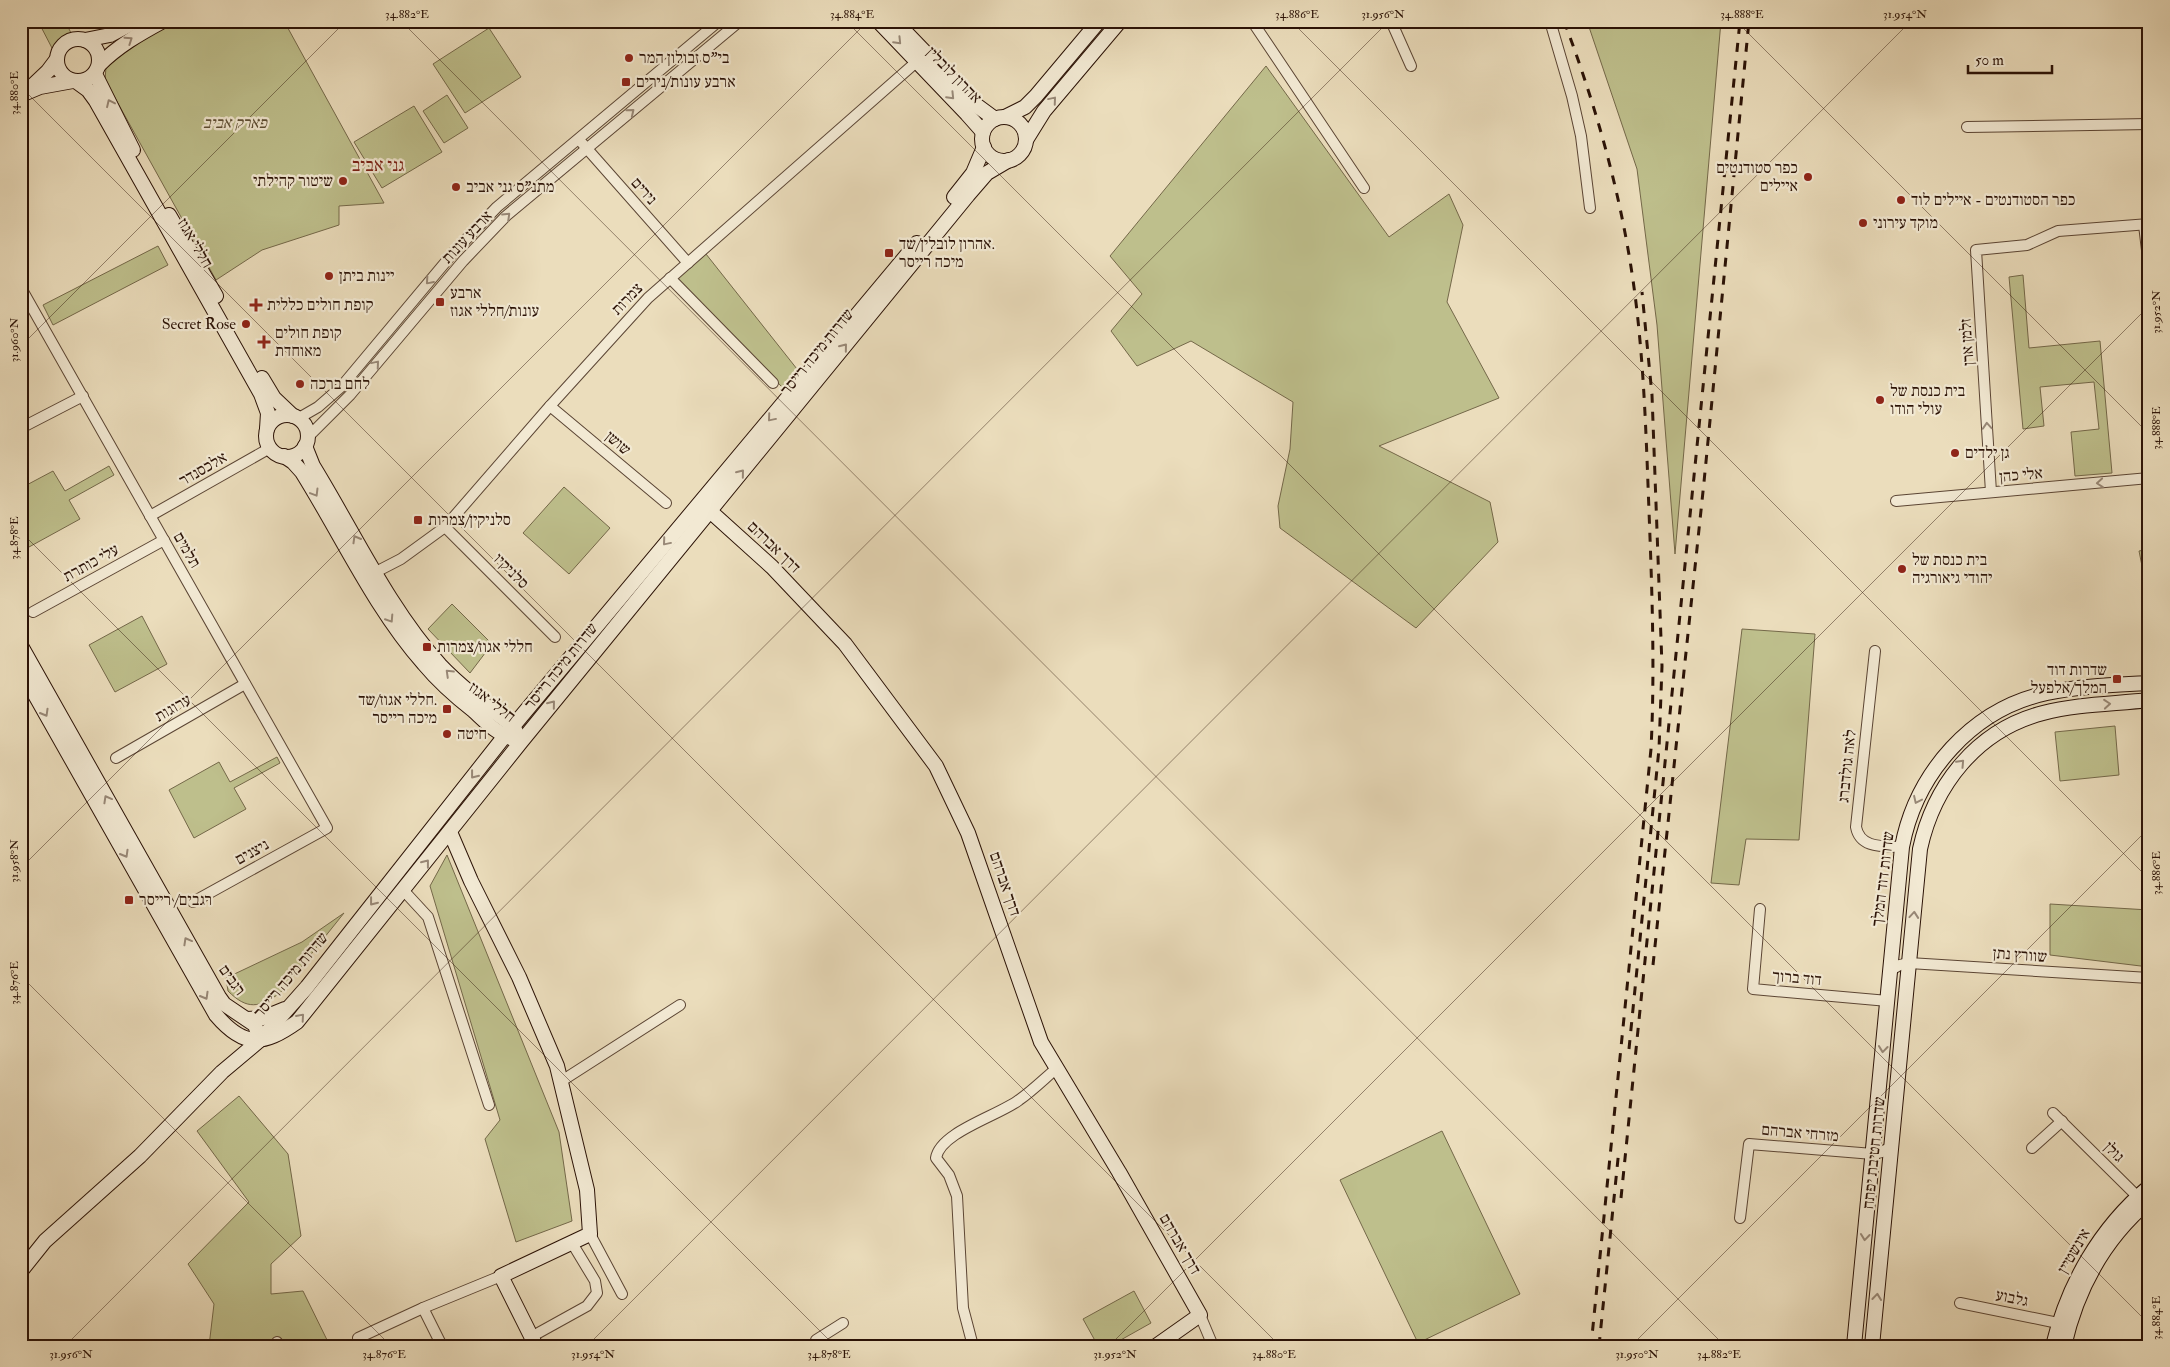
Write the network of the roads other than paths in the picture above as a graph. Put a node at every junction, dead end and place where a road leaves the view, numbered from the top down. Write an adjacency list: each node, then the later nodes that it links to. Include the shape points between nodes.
1 (136, 21): 12 (street, via 110,35)
2 (163, 21): 16 (street, one-way to 2, via 133,37)
3 (719, 21): 23 (street, ארבע עונות)
4 (740, 21): 26 (street, ארבע עונות, one-way to 4)
5 (878, 21): 13 (street, אהרון לובלין, one-way to 13)
6 (895, 21): 13 (street, אהרון לובלין)
7 (1099, 21): 19 (street, via 1025,107)
8 (1120, 21): 24 (street, one-way to 8, via 1044,111)
9 (1252, 21): 28 (street)
10 (1391, 21): 15 (street)
11 (1550, 21): 29 (street, via 1581,136)
12 (85, 40): 14 (street, via 66,43); 16 (street, via 95,47 100,59)
13 (922, 58): 19 (street, אהרון לובלין, via 976,105); 22 (street, אהרון לובלין, one-way to 22); 31 (street, צמרות)
14 (57, 59): 17 (street, via 61,73); 18 (street)
15 (1411, 66)
16 (97, 69): 17 (street, via 90,78); 38 (street, חללי אגוז, one-way to 16, via 269,390 154,188)
17 (75, 81): 18 (street, via 52,84); 40 (street, חללי אגוז, via 96,101 262,394 268,413)
18 (23, 94)
19 (1000, 118): 22 (street, via 990,122); 24 (street, via 1018,121)
20 (2149, 124): 21 (street)
21 (1967, 127)
22 (983, 132): 25 (street)
23 (578, 138): 26 (street, נירים); 38 (street, ארבע עונות, one-way to 38, via 497,207 454,252 341,386 318,407)
24 (1026, 140): 27 (street, via 1021,153)
25 (984, 146): 27 (street, via 991,156); 61 (street, שדרות מיכה רייסר, one-way to 61, via 973,173 959,192)
26 (586, 148): 31 (street, נירים); 41 (street, ארבע עונות, one-way to 26, via 463,261 506,216)
27 (1009, 160): 48 (street, שדרות מיכה רייסר, one-way to 27, via 968,195 987,173)
28 (1364, 188)
29 (1590, 208)
30 (2146, 224): 32 (street); 45 (street, זלמן ארן, one-way to 30, via 1976,250 2027,245 2058,231)
31 (688, 263): 33 (street, צמרות)
32 (2149, 267)
33 (670, 278): 35 (street); 37 (street, צמרות)
34 (21, 288): 36 (street, תלמים)
35 (773, 383)
36 (83, 396): 39 (street); 49 (street, תלמים)
37 (550, 406): 47 (street, שושן); 50 (street, צמרות)
38 (296, 417): 40 (street, via 286,415 275,419); 41 (street, via 306,427)
39 (21, 428)
40 (267, 429): 42 (street)
41 (306, 442): 43 (street, via 296,454); 52 (street, חללי אגוז, one-way to 41, via 313,466)
42 (270, 448): 43 (street); 49 (street, אלכסנדר)
43 (284, 456): 52 (street, חללי אגוז, one-way to 52, via 302,472)
44 (2149, 478): 45 (street, אלי כהן, one-way to 45)
45 (1991, 492): 46 (street, אלי כהן)
46 (1896, 501)
47 (666, 503)
48 (710, 510): 62 (street, שדרות מיכה רייסר, one-way to 48); 78 (street, דרך אברהם, via 772,567 845,644 936,766 968,834 1042,1042)
49 (150, 516): 51 (street, תלמים)
50 (445, 527): 52 (street, צמרות, via 401,559); 54 (street, סלניקיו)
51 (164, 540): 53 (street, עלי כותרת); 59 (street, תלמים)
52 (370, 575): 61 (street, חללי אגוז, via 436,660)
53 (34, 612)
54 (555, 637)
55 (21, 646): 76 (street, רגבים, one-way to 55, via 219,998)
56 (1875, 651): 66 (street, לאה גולדברג, via 1856,827 1858,836 1870,845)
57 (21, 670): 77 (street, רגבים, one-way to 77, via 216,1015 236,1035)
58 (2149, 683): 66 (street, שדרות דוד המלך, one-way to 66, via 2045,693 1992,714 1965,735 1936,767 1916,802)
59 (245, 684): 63 (street, ערוגות); 64 (street, תלמים)
60 (2149, 700): 70 (street, שדרות דוד המלך, one-way to 60, via 1924,830 1952,773 1984,741 2021,720 2071,708)
61 (509, 731): 62 (street, חללי אגוז); 75 (street, שדרות מיכה רייסר, one-way to 75)
62 (521, 742): 65 (street, שדרות מיכה רייסר)
63 (116, 758)
64 (327, 828): 68 (street, ניצנים)
65 (450, 832): 67 (street, שדרות מיכה רייסר, one-way to 65); 79 (street, via 518,977)
66 (1902, 847): 71 (street, שדרות דוד המלך)
67 (404, 891): 77 (street, שדרות מיכה רייסר, one-way to 67, via 278,1035 297,1022); 80 (street, via 428,918)
68 (193, 902)
69 (1760, 909): 73 (street, דוד ברוך, via 1752,989)
70 (1909, 964): 71 (street, שוורץ נתן, via 1900,964); 72 (street, שוורץ נתן); 83 (street, שדרות חטיבת יפתח)
71 (1891, 970): 73 (street, שדרות חטיבת יפתח)
72 (2149, 978)
73 (1888, 1001): 85 (street, שדרות חטיבת יפתח, one-way to 85)
74 (680, 1005): 79 (street)
75 (288, 1008): 76 (street, via 269,1016); 77 (street, שדרות מיכה רייסר)
76 (247, 1019): 77 (street, רגבים, via 255,1025)
77 (260, 1040): 91 (street, via 222,1072 140,1156 45,1241)
78 (1057, 1068): 96 (street, דרך אברהם); 103 (street, via 1018,1102 962,1130 937,1151 936,1158 949,1175 957,1196 963,1308)
79 (560, 1082): 89 (street, via 587,1190)
80 (488, 1105)
81 (2054, 1113): 82 (street, גולן)
82 (2062, 1121): 84 (street); 87 (street, גולן)
83 (1892, 1146): 85 (street, מזרחי אברהם); 107 (street, שדרות חטיבת יפתח, one-way to 83)
84 (2032, 1148)
85 (1873, 1154): 88 (street, מזרחי אברהם, via 1748,1144); 106 (street, שדרות חטיבת יפתח, one-way to 106)
86 (2149, 1187): 87 (street, אינשטיין)
87 (2144, 1200): 98 (street, אינשטיין, via 2107,1229 2087,1259); 109 (street, אינשטיין, via 2103,1251 2077,1301)
88 (1740, 1218)
89 (590, 1234): 90 (street); 93 (street)
90 (572, 1243): 92 (street); 99 (street, via 595,1281 597,1293 587,1306)
91 (21, 1271)
92 (501, 1276): 95 (street); 99 (street)
93 (622, 1294)
94 (1960, 1302): 98 (street, גלבוע)
95 (423, 1308): 100 (street, via 358,1338); 101 (street)
96 (1200, 1315): 104 (street); 105 (street)
97 (843, 1323): 102 (street, via 816,1340)
98 (2058, 1323): 108 (street, אינשטיין)
99 (534, 1341)
100 (362, 1346)
101 (442, 1346)
102 (814, 1346)
103 (973, 1346)
104 (1156, 1346)
105 (1213, 1346)
106 (1854, 1346)
107 (1872, 1346)
108 (2053, 1346)
109 (2064, 1346)

